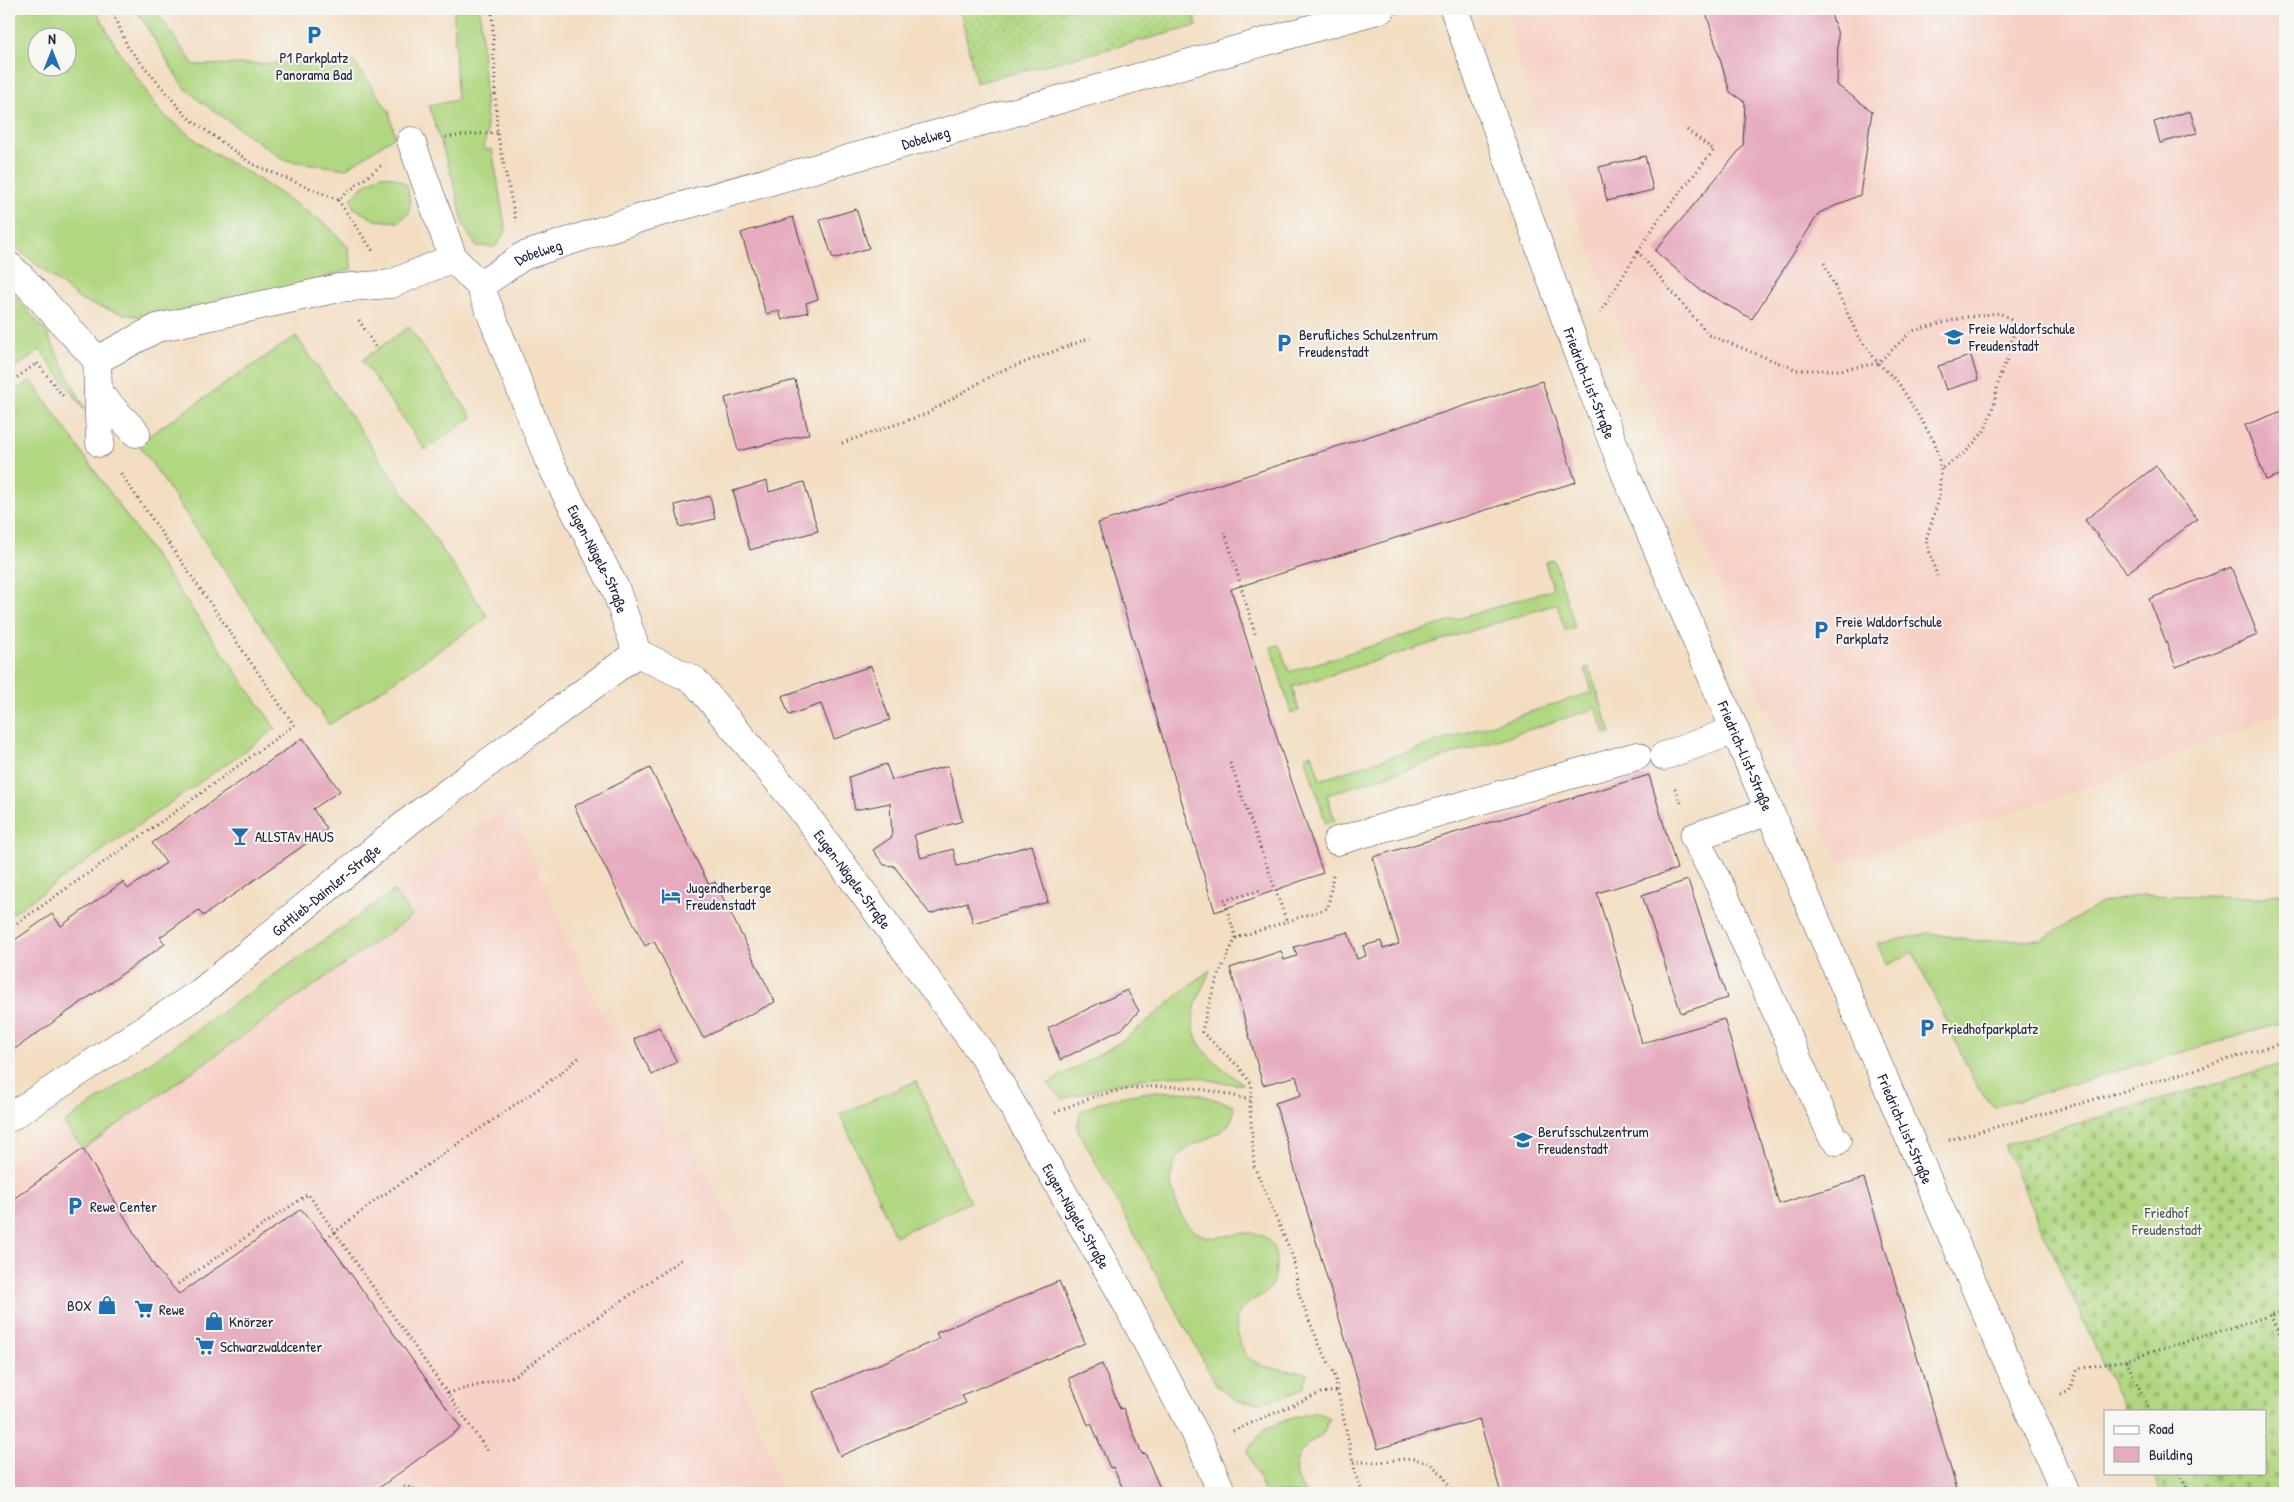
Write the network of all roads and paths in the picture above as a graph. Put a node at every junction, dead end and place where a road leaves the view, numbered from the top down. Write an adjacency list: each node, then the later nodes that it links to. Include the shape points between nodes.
1 (112, 9): 8 (path, via 127,46 186,116 252,164)
2 (492, 9): 6 (path)
3 (1382, 9): 10 (street, Dobelweg, via 650,215)
4 (1454, 9): 17 (street, Friedrich-List-Straße)
5 (1687, 130): 9 (path, via 1714,150 1658,220)
6 (497, 132): 7 (path); 10 (path)
7 (411, 141): 8 (path); 11 (street)
8 (338, 200): 14 (path, via 379,259)
9 (1638, 252): 17 (path); 19 (path, via 1709,335 1797,370 1840,370)
10 (523, 256): 15 (street, Dobelweg)
11 (453, 258): 14 (street); 15 (street)
12 (1824, 263): 19 (path, via 1858,336)
13 (9, 266): 18 (street)
14 (391, 284): 18 (street, via 339,288 157,328)
15 (480, 286): 30 (street, Eugen-Nägele-Straße, via 549,460 616,590)
16 (1090, 338): 25 (path, via 996,373 926,414)
17 (1577, 351): 31 (street, Friedrich-List-Straße, via 1627,478)
18 (97, 360): 21 (street)
19 (1878, 363): 26 (path, via 1898,382 1915,408 1935,443); 26 (path, via 1912,331 1966,316 2000,313 2016,323 1985,430 1966,452)
20 (9, 383): 22 (path, via 37,363)
21 (98, 393): 23 (street); 24 (street)
22 (65, 399)
23 (136, 433)
24 (100, 443): 40 (path, via 294,725)
25 (842, 443)
26 (1941, 469): 28 (path, via 1939,499 1926,540)
27 (1225, 532): 29 (path)
28 (1937, 576)
29 (1256, 637)
30 (637, 653): 45 (street, Gottlieb-Daimler-Straße, via 412,818 201,992); 46 (street, Eugen-Nägele-Straße, via 694,680 799,806 985,1058)
31 (1735, 730): 33 (street); 35 (street, Friedrich-List-Straße)
32 (1637, 756): 36 (street)
33 (1664, 756)
34 (1230, 763): 39 (path)
35 (1770, 811): 47 (street, via 1694,837 1720,886); 48 (street, Friedrich-List-Straße)
36 (1337, 841)
37 (1260, 891): 41 (path, via 1224,900)
38 (1328, 908): 39 (path)
39 (1287, 922): 41 (path)
40 (9, 929)
41 (1236, 938): 44 (path, via 1208,1002 1202,1032 1240,1067 1252,1085)
42 (2285, 1042): 48 (path)
43 (581, 1056): 49 (path)
44 (1250, 1100): 46 (path, via 1201,1087 1163,1085 1128,1089 1070,1106); 57 (path, via 1254,1166 1293,1257 1299,1295 1334,1373)
45 (9, 1118)
46 (1026, 1128): 61 (street, Eugen-Nägele-Straße, via 1120,1291)
47 (1837, 1141)
48 (1915, 1151): 71 (street, Friedrich-List-Straße)
49 (335, 1232): 50 (path); 52 (path, via 308,1194); 58 (path)
50 (326, 1239)
51 (683, 1258): 58 (path, via 514,1376)
52 (178, 1284)
53 (2285, 1311): 54 (path)
54 (2270, 1315): 55 (path); 56 (path)
55 (2285, 1345)
56 (2126, 1360): 59 (path, via 2078,1369 2069,1391); 60 (path)
57 (1338, 1391): 61 (path, via 1321,1393); 63 (path)
58 (448, 1393): 62 (path)
59 (2061, 1395)
60 (2150, 1410)
61 (1201, 1445): 68 (street, Eugen-Nägele-Straße)
62 (489, 1453)
63 (1353, 1462): 66 (path, via 1411,1458 1429,1463 1443,1475); 69 (path)
64 (2180, 1474): 72 (path)
65 (425, 1492): 67 (path, via 405,1486)
66 (1452, 1492): 70 (path)
67 (396, 1493)
68 (1222, 1493)
69 (1363, 1493)
70 (1428, 1493)
71 (2065, 1493)
72 (2189, 1493)

